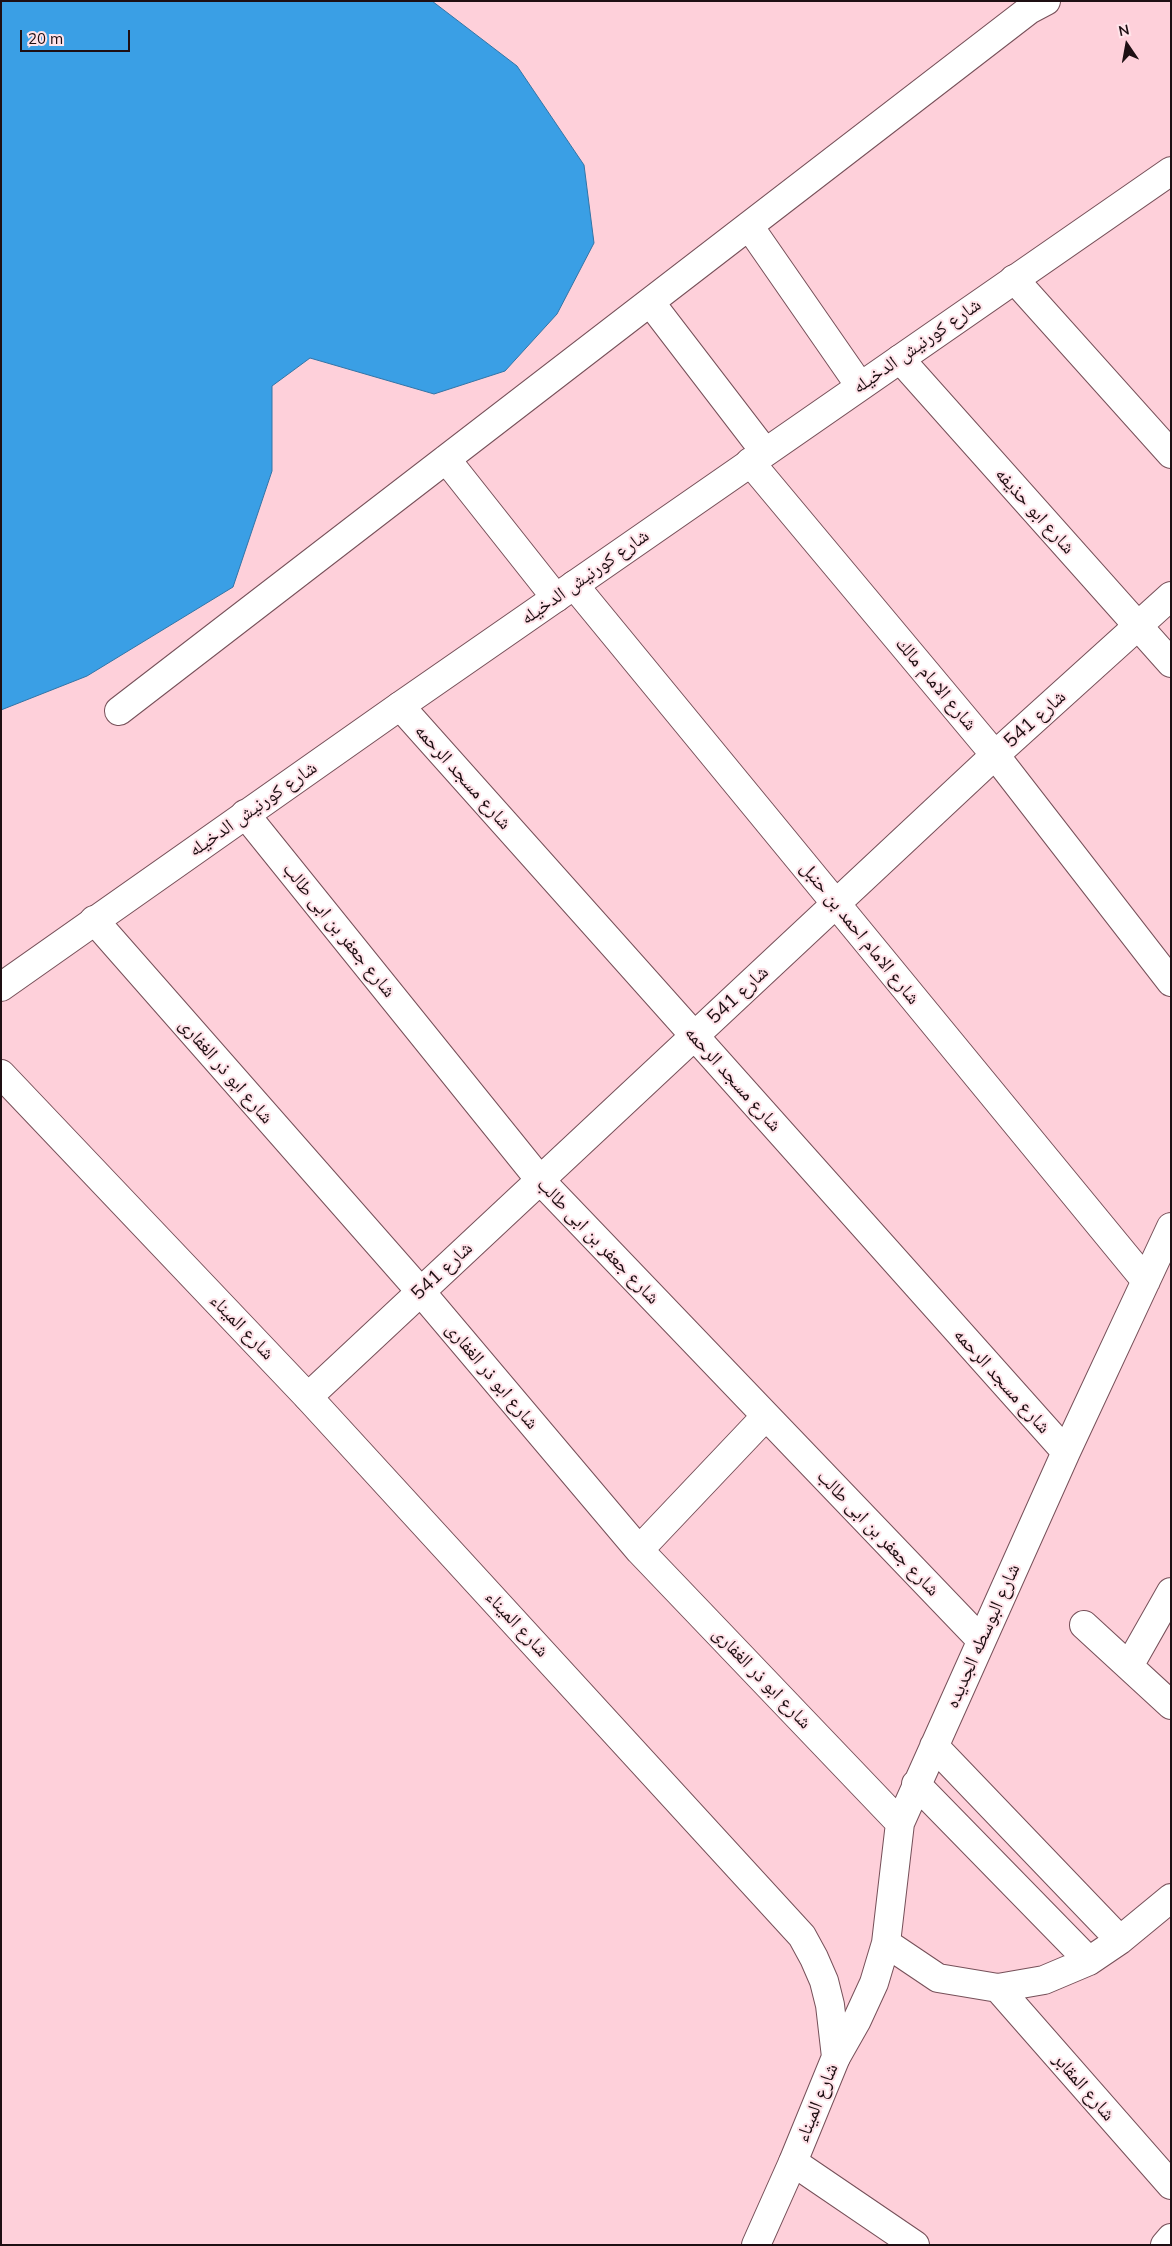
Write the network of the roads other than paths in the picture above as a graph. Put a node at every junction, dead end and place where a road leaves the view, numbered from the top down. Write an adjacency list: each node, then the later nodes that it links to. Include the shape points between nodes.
1 (1046, 1): 3 (street, via 1029,10)
2 (1170, 172): 4 (street, شارع كورنيش الدخيله)
3 (750, 226): 5 (street); 7 (street)
4 (1014, 279): 6 (street, شارع كورنيش الدخيله); 8 (street)
5 (650, 302): 9 (street, شارع الامام مالك); 10 (street)
6 (900, 358): 7 (street, شارع كورنيش الدخيله); 13 (street, شارع ابو حذيفه)
7 (860, 386): 9 (street, شارع كورنيش الدخيله)
8 (1171, 454)
9 (758, 457): 11 (street, شارع كورنيش الدخيله); 17 (street, شارع الامام مالك)
10 (446, 459): 11 (street, شارع الامام احمد بن حنبل); 16 (street)
11 (565, 591): 15 (street, شارع كورنيش الدخيله); 19 (street, شارع الامام احمد بن حنبل)
12 (1171, 596): 13 (street, شارع 541)
13 (1137, 627): 14 (street, شارع ابو حذيفه); 17 (street, شارع 541)
14 (1171, 662)
15 (400, 706): 18 (street, شارع كورنيش الدخيله); 23 (street, شارع مسجد الرحمه)
16 (119, 711)
17 (995, 755): 19 (street, شارع 541); 21 (street, شارع الامام مالك)
18 (246, 814): 20 (street, شارع كورنيش الدخيله); 25 (street, شارع جعفر بن ابى طالب)
19 (836, 904): 23 (street, شارع 541); 27 (street, شارع الامام احمد بن حنبل)
20 (94, 920): 22 (street, شارع كورنيش الدخيله); 28 (street, شارع ابو ذر الغفارى)
21 (1171, 982)
22 (1, 987)
23 (694, 1036): 25 (street, شارع 541); 31 (street, شارع مسجد الرحمه)
24 (1, 1074): 29 (street, شارع الميناء)
25 (540, 1180): 28 (street, شارع 541); 30 (street, شارع جعفر بن ابى طالب)
26 (1169, 1239): 27 (street, شارع البوسطه الجديده)
27 (1146, 1281): 31 (street, شارع البوسطه الجديده)
28 (421, 1292): 29 (street, شارع 541); 32 (street, شارع ابو ذر الغفارى)
29 (308, 1397): 46 (street, شارع الميناء, via 802,1936 824,1981)
30 (766, 1416): 32 (street); 35 (street, شارع جعفر بن ابى طالب)
31 (1066, 1452): 35 (street, شارع البوسطه الجديده)
32 (639, 1550): 40 (street, شارع ابو ذر الغفارى)
33 (1171, 1592): 36 (street)
34 (1084, 1625): 36 (street)
35 (981, 1640): 38 (street, شارع البوسطه الجديده)
36 (1129, 1666): 37 (street)
37 (1171, 1705)
38 (934, 1746): 39 (street, شارع البوسطه الجديده); 42 (street)
39 (916, 1784): 40 (street, شارع البوسطه الجديده); 44 (street)
40 (900, 1823): 43 (street, شارع البوسطه الجديده)
41 (1171, 1898): 42 (street)
42 (1120, 1940): 44 (street)
43 (886, 1944): 45 (street, via 938,1978); 46 (street, شارع البوسطه الجديده, via 874,1983)
44 (1089, 1961): 45 (street, via 1044,1980)
45 (998, 1988): 48 (street, شارع المقابر)
46 (836, 2056): 47 (street, شارع الميناء)
47 (793, 2162): 50 (street, شارع الميناء); 51 (street)
48 (1171, 2185)
49 (1171, 2238): 52 (street)
50 (756, 2245)
51 (915, 2245)
52 (1165, 2245)

